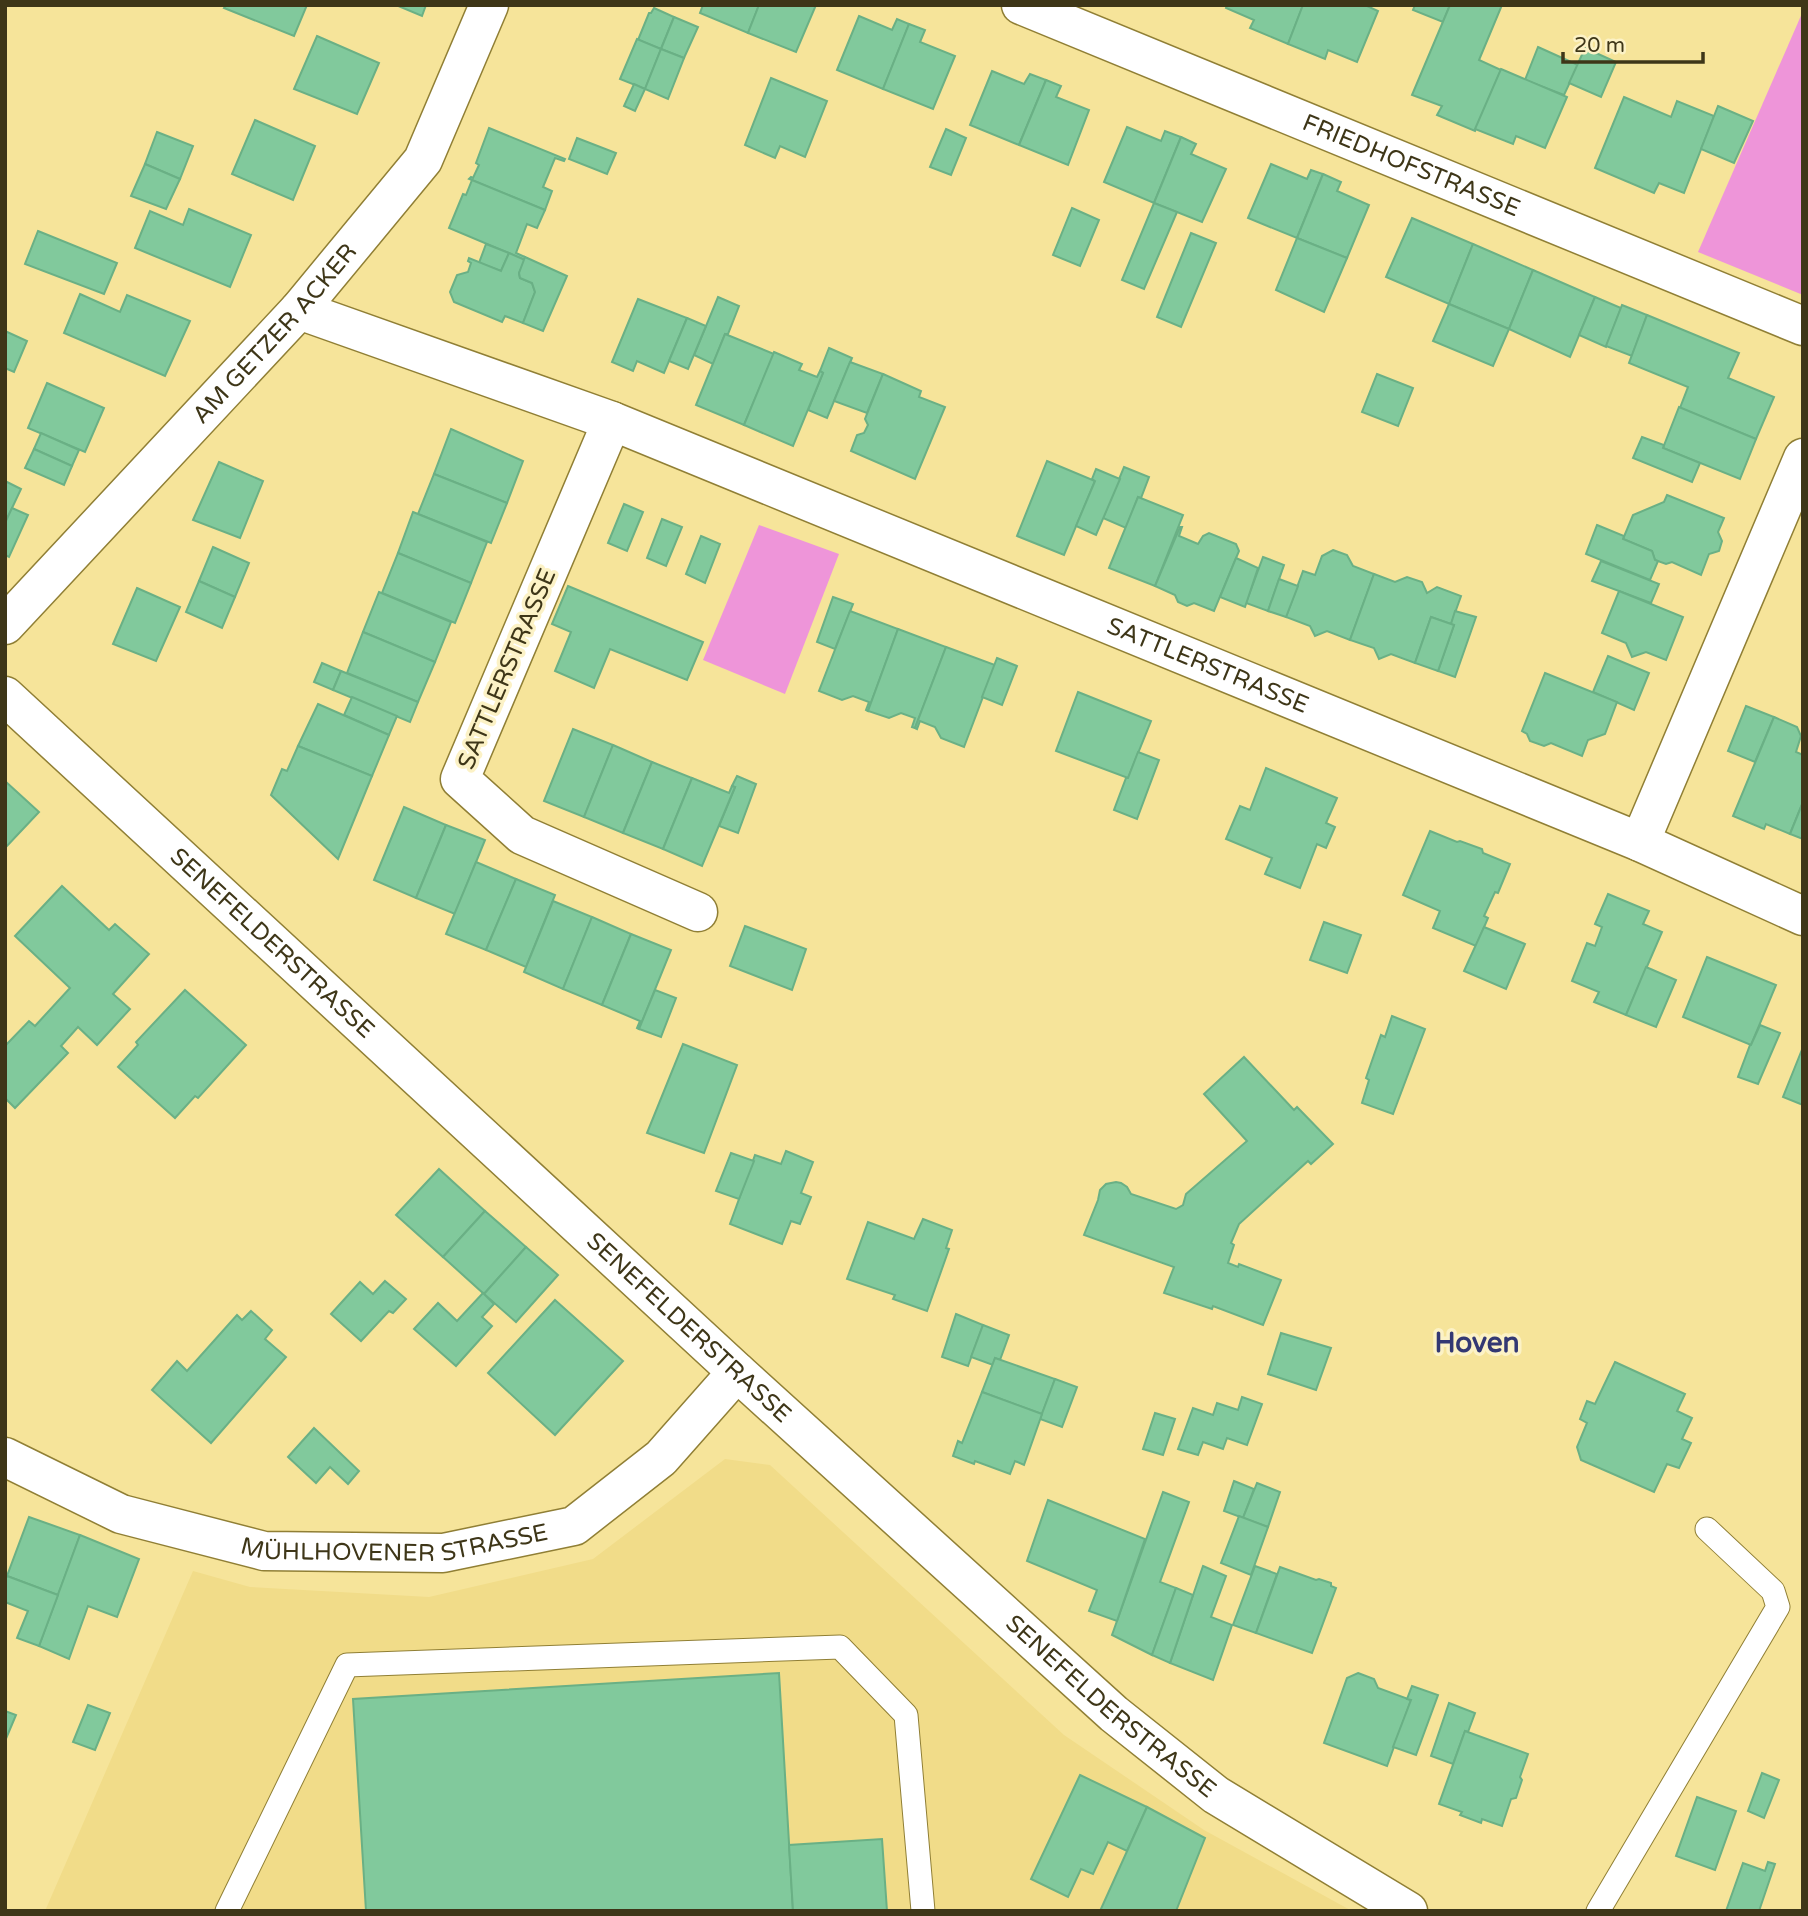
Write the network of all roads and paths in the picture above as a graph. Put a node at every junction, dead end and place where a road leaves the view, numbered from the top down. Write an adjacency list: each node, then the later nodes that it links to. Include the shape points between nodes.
1 (489, 5): 3 (street, AM GETZER ACKER, via 423,160)
2 (1021, 5): 4 (street, FRIEDHOFSTRASSE)
3 (299, 310): 5 (street, SATTLERSTRASSE); 7 (street, AM GETZER ACKER)
4 (1803, 326)
5 (612, 421): 9 (street, SATTLERSTRASSE); 10 (street, SATTLERSTRASSE, via 460,779 522,835)
6 (1803, 458): 9 (street)
7 (5, 625)
8 (5, 696): 12 (street, SENEFELDERSTRASSE)
9 (1640, 842): 11 (street, SATTLERSTRASSE)
10 (698, 912)
11 (1803, 916)
12 (737, 1372): 13 (street, MÜHLHOVENER STRASSE, via 661,1458 574,1526 443,1553 264,1550 121,1514); 17 (street, SENEFELDERSTRASSE, via 1114,1714 1216,1795)
13 (5, 1457)
14 (1707, 1529): 18 (lane, via 1773,1591 1778,1607)
15 (227, 1911): 16 (lane, via 347,1665 840,1647 906,1715)
16 (923, 1911)
17 (1408, 1911)
18 (1598, 1911)

